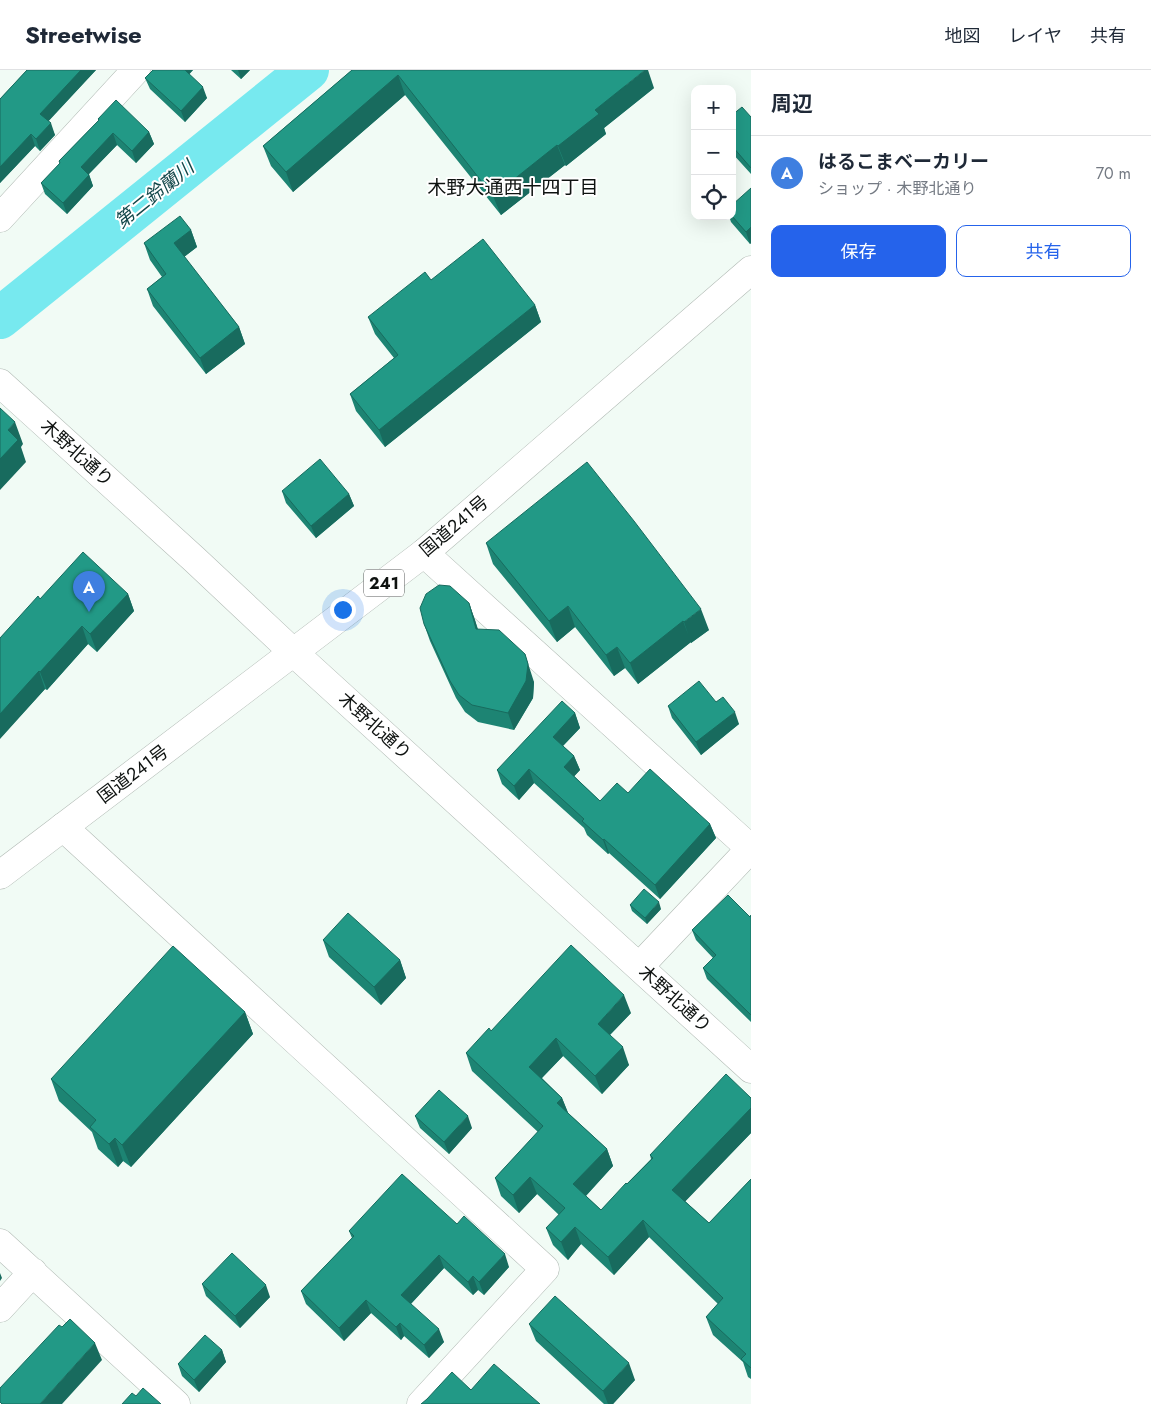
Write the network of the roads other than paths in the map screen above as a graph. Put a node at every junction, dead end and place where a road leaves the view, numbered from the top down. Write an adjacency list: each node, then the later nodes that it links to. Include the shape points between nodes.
1 (136, 70): 2 (main road)
2 (0, 218)
3 (751, 270): 5 (main road, 国道241号 / 241)
4 (0, 383): 6 (main road, 木野北通り)
5 (424, 553): 6 (main road, 国道241号 / 241); 8 (main road)
6 (292, 652): 7 (main road, 国道241号 / 241); 10 (main road, 木野北通り)
7 (63, 828): 9 (main road, 国道241号 / 241); 16 (main road, via 545,1269)
8 (751, 849): 10 (main road)
9 (0, 875)
10 (639, 967): 11 (main road, 木野北通り)
11 (750, 1065)
12 (0, 1243): 13 (main road)
13 (33, 1272): 14 (main road); 15 (main road)
14 (0, 1308)
15 (176, 1404)
16 (421, 1404)

